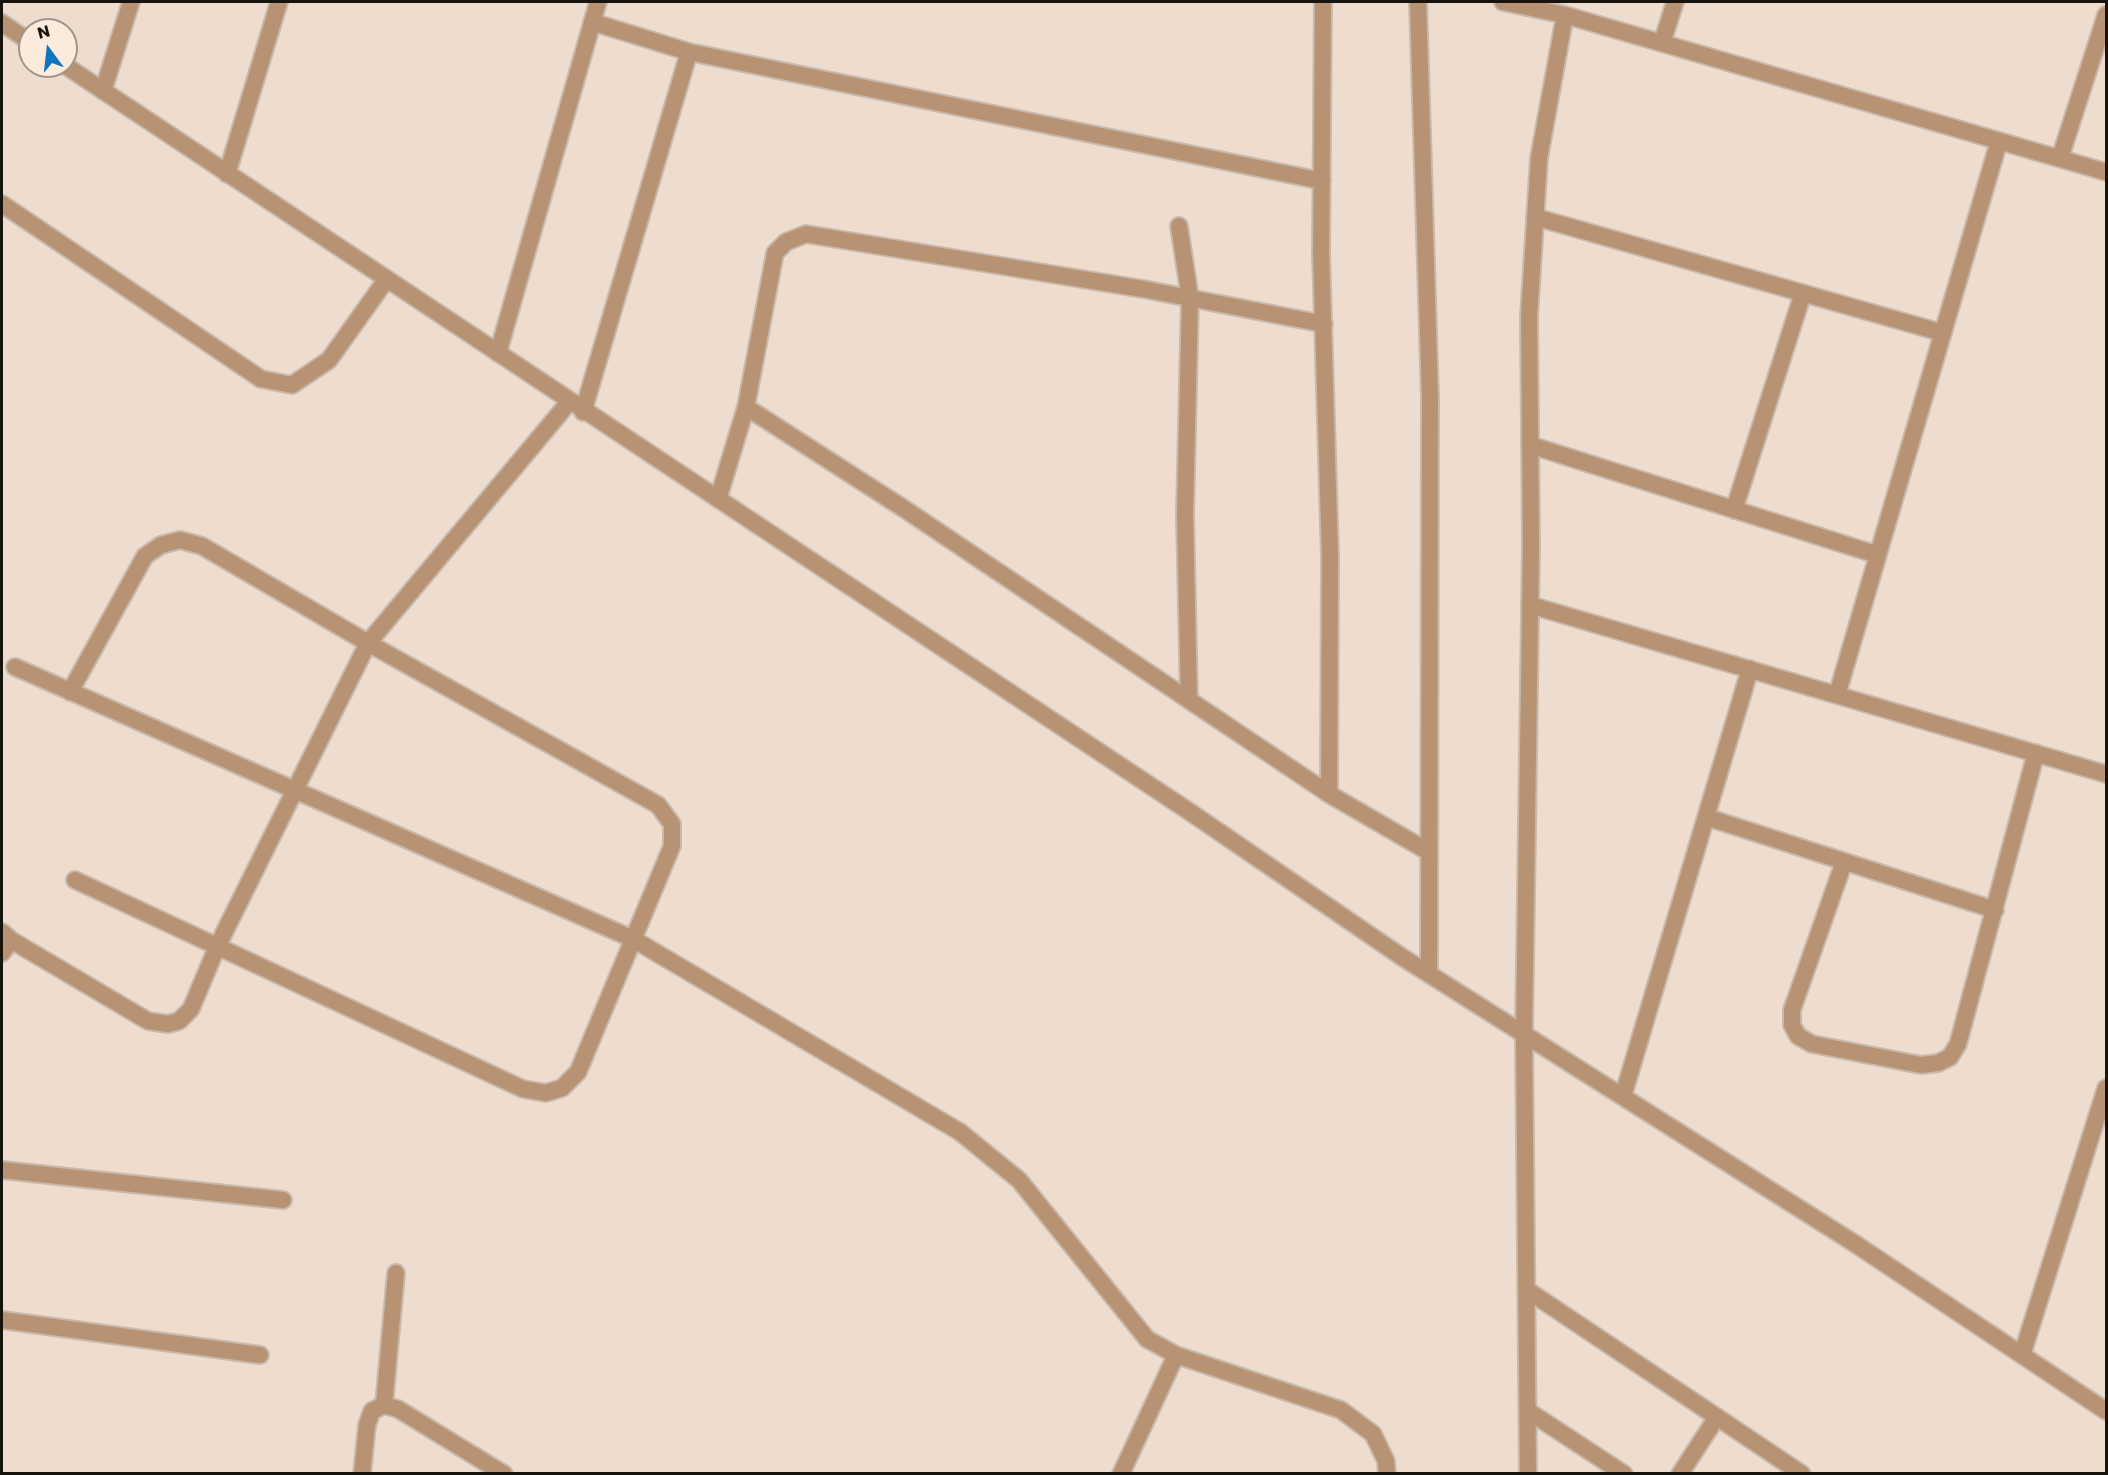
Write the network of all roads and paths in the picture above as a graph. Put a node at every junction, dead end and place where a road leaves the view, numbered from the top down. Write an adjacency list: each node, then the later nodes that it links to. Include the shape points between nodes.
1 (130, 2): 16 (street)
2 (279, 2): 20 (street)
3 (598, 2): 10 (street)
4 (1323, 2): 21 (street)
5 (1418, 2): 49 (street, via 1430,397)
6 (1503, 2): 8 (street)
7 (1675, 2): 13 (street)
8 (1565, 15): 13 (street); 23 (street, via 1539,158)
9 (2106, 15): 18 (street)
10 (592, 22): 14 (street); 30 (street)
11 (2, 23): 12 (street)
12 (18, 34)
13 (1662, 43): 17 (street)
14 (689, 52): 21 (street); 31 (street)
15 (78, 74): 16 (street)
16 (103, 91): 20 (street)
17 (1999, 141): 18 (street); 29 (street)
18 (2060, 158): 19 (street)
19 (2106, 172)
20 (227, 174): 25 (street)
21 (1322, 182): 28 (street)
22 (2, 204): 25 (street, via 261,379 292,385 329,360)
23 (1535, 217): 26 (street); 33 (street, via 1529,316)
24 (1179, 226): 27 (street)
25 (386, 280): 30 (street)
26 (1803, 293): 29 (street); 35 (street)
27 (1190, 298): 28 (street); 32 (street, via 806,234 786,242 775,252); 43 (street, via 1185,514)
28 (1324, 324): 47 (street, via 1330,557)
29 (1943, 333): 36 (street)
30 (498, 353): 31 (street)
31 (577, 406): 34 (street); 38 (street)
32 (746, 407): 34 (street); 43 (street)
33 (1530, 446): 35 (street); 37 (street)
34 (718, 499): 56 (street)
35 (1734, 510): 36 (street)
36 (1878, 555): 42 (street)
37 (1530, 605): 40 (street); 57 (street)
38 (368, 643): 41 (street, via 202,546 180,540 161,545 145,556); 46 (street); 53 (street, via 658,805 672,824 672,846)
39 (15, 667): 41 (street)
40 (1750, 669): 42 (street); 48 (street)
41 (70, 692): 46 (street)
42 (1837, 695): 44 (street)
43 (1189, 700): 47 (street)
44 (2036, 753): 45 (street); 52 (street)
45 (2106, 774)
46 (296, 789): 53 (street); 55 (street)
47 (1329, 794): 49 (street)
48 (1706, 817): 50 (street); 59 (street)
49 (1429, 852): 56 (street)
50 (1844, 862): 52 (street); 52 (street, via 1791,1010 1798,1036 1812,1044 1921,1065 1950,1057 1959,1044)
51 (75, 880): 55 (street)
52 (1995, 910)
53 (633, 939): 55 (street, via 578,1072 562,1088 546,1093 523,1089); 66 (street, via 960,1132 1019,1180 1147,1339)
54 (5, 942): 55 (street, via 148,1022 168,1024 179,1021 191,1009)
55 (218, 947)
56 (1429, 973): 57 (street)
57 (1524, 1033): 59 (street); 63 (street)
58 (2106, 1088): 67 (street)
59 (1623, 1096): 67 (street)
60 (2, 1170): 61 (street)
61 (283, 1200)
62 (396, 1273): 68 (street)
63 (1527, 1290): 69 (street); 71 (street)
64 (2, 1320): 65 (street)
65 (260, 1355)
66 (1176, 1355): 74 (street); 75 (street, via 1341,1410 1373,1434 1386,1461)
67 (2022, 1355): 70 (street)
68 (384, 1405): 72 (street, via 372,1411 367,1425); 73 (street, via 398,1409)
69 (1528, 1411): 76 (street); 77 (street)
70 (2106, 1411)
71 (1717, 1417): 78 (street); 79 (street)
72 (362, 1473)
73 (504, 1473)
74 (1121, 1473)
75 (1387, 1473)
76 (1528, 1473)
77 (1624, 1473)
78 (1680, 1473)
79 (1802, 1473)

